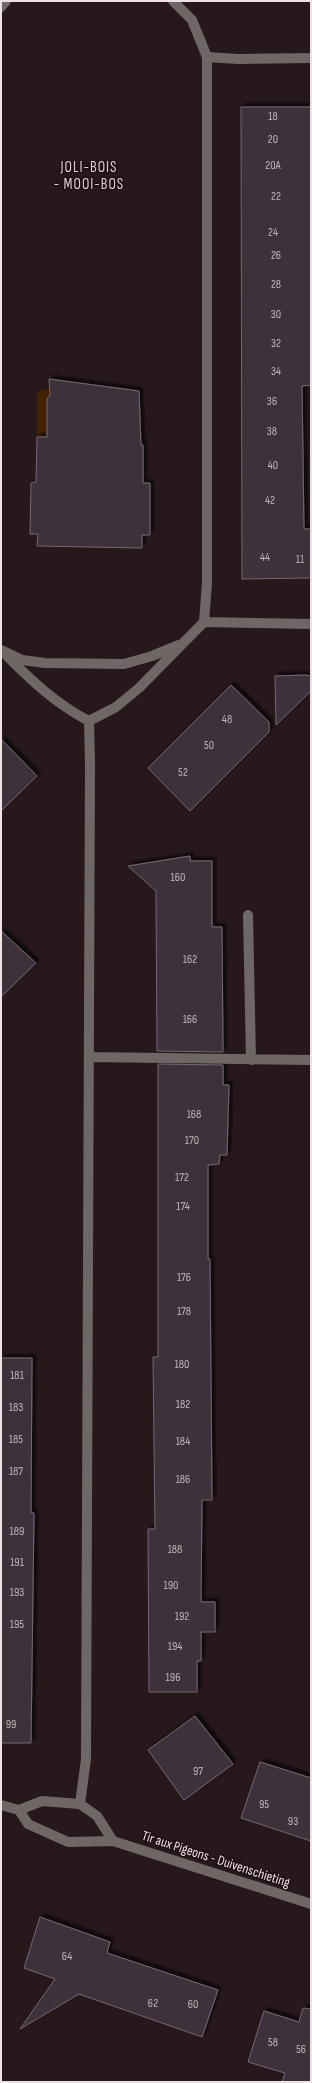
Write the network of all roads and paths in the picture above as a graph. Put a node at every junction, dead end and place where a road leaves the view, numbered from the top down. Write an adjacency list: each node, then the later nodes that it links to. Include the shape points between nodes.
1 (6, 1): 3 (street)
2 (173, 1): 4 (street, via 192,20)
3 (1, 7)
4 (207, 57): 5 (street); 6 (street, via 207,583)
5 (311, 58)
6 (204, 622): 7 (street); 8 (street)
7 (311, 624)
8 (183, 643): 9 (street, via 124,664 45,663 22,660); 10 (street, via 139,688 116,707)
9 (1, 650): 10 (street, via 42,690 67,710)
10 (89, 721): 12 (street)
11 (248, 915): 13 (street)
12 (89, 1057): 13 (street); 15 (street, via 86,1759)
13 (251, 1060): 14 (street)
14 (311, 1060)
15 (80, 1804): 17 (street, via 42,1801); 18 (street, via 97,1816)
16 (1, 1805): 17 (street)
17 (19, 1810): 18 (street, Tir aux Pigeons - Duivenschieting, via 28,1824 68,1842)
18 (112, 1841): 19 (street, Tir aux Pigeons - Duivenschieting)
19 (311, 1904)

